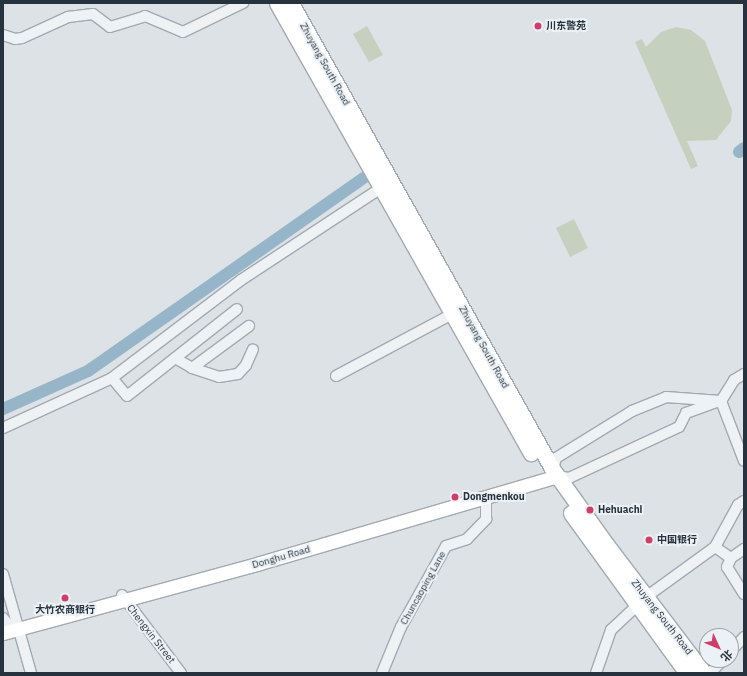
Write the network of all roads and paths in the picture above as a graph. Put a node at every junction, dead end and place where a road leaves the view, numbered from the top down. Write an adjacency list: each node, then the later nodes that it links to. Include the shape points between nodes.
1 (243, 3): 3 (street, via 183,32 145,16 110,27 93,14 68,17 22,38 15,39)
2 (284, 4): 4 (highway, Zhuyang South Road); 17 (highway, Zhuyang South Road)
3 (3, 35)
4 (381, 188): 6 (highway, Zhuyang South Road); 13 (street, via 241,280)
5 (237, 309): 9 (street)
6 (452, 314): 12 (street); 17 (highway, Zhuyang South Road)
7 (249, 326): 10 (street)
8 (254, 349): 10 (street, via 238,374 219,377)
9 (175, 358): 10 (street); 13 (street, via 127,396)
10 (192, 368)
11 (744, 374): 14 (street, via 734,380)
12 (336, 376)
13 (112, 378): 15 (street)
14 (721, 401): 16 (street); 17 (street, via 686,413 679,427 568,478); 17 (street, via 666,397 632,411 556,458)
15 (3, 428)
16 (744, 461)
17 (550, 475): 18 (main road, Donghu Road); 25 (main road, Donghu Road); 27 (highway, Zhuyang South Road)
18 (486, 499): 25 (main road, Donghu Road); 32 (street, Chuncaoping Lane, via 486,519 467,538 446,546 401,627)
19 (744, 501): 20 (street, via 738,505)
20 (715, 547): 22 (street); 27 (street)
21 (744, 549): 22 (street)
22 (731, 558): 24 (street, via 727,567)
23 (3, 574): 28 (street)
24 (744, 594)
25 (124, 597): 28 (main road, Donghu Road); 31 (street, Chengxin Street)
26 (3, 600): 28 (street)
27 (642, 601): 33 (street, via 611,630); 34 (highway, Zhuyang South Road); 35 (highway, Zhuyang South Road)
28 (9, 626): 29 (street); 30 (street)
29 (24, 673)
30 (31, 673)
31 (181, 673)
32 (382, 673)
33 (596, 673)
34 (687, 673)
35 (704, 673)

